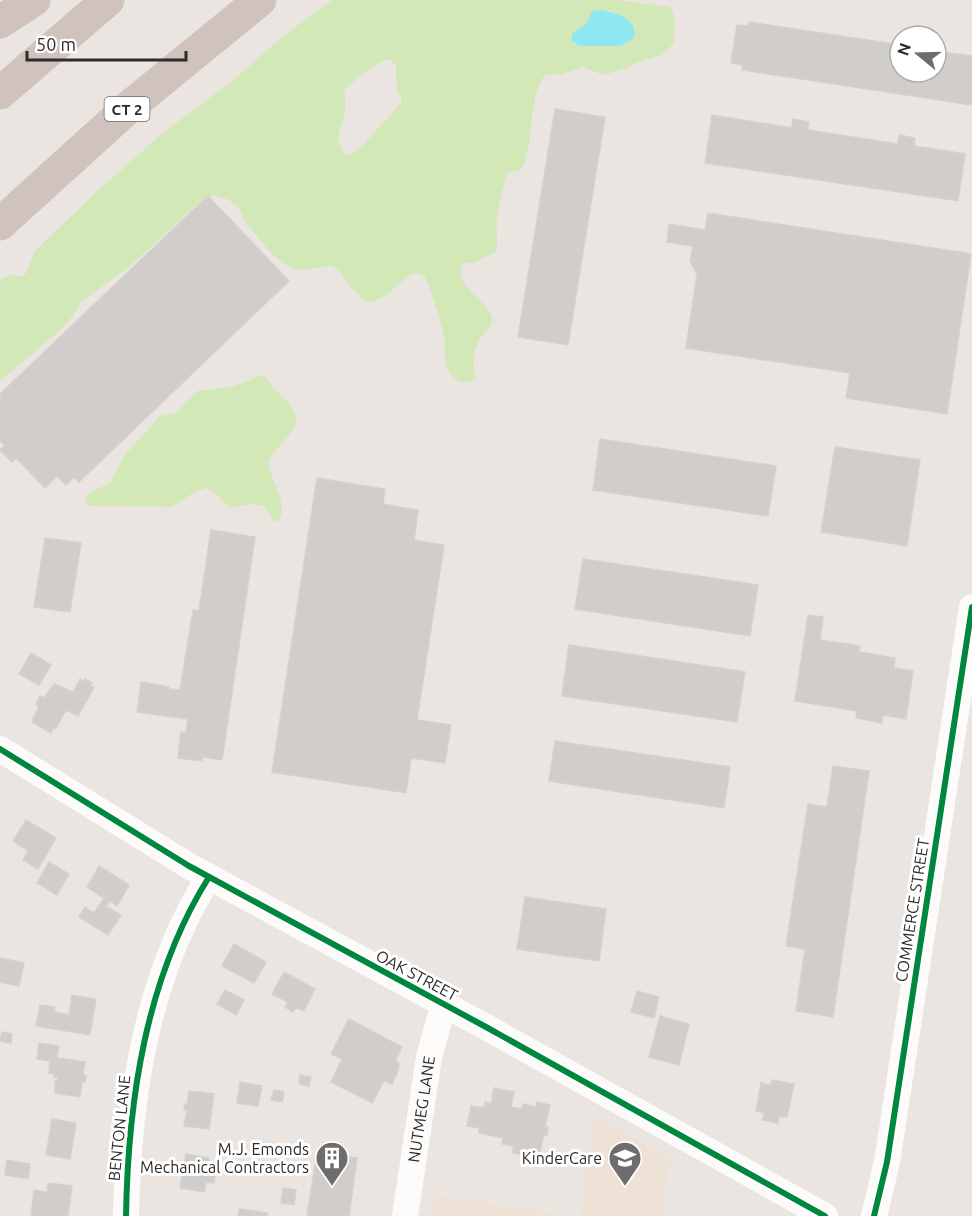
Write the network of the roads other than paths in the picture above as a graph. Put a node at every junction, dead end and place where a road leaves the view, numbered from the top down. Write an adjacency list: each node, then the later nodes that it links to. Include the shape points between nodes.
1 (34, 0): 4 (highway)
2 (108, 0): 5 (highway)
3 (260, 0): 6 (highway, CT 2, via 129,107)
4 (0, 22)
5 (0, 93)
6 (0, 224)
7 (972, 607): 14 (street, COMMERCE STREET, via 887,1162)
8 (1, 754): 9 (street, OAK STREET)
9 (210, 877): 10 (street, OAK STREET); 11 (street, BENTON LANE, via 174,949 146,1041 131,1118)
10 (444, 1004): 12 (street, NUTMEG LANE, via 429,1056); 13 (street, OAK STREET)
11 (126, 1216)
12 (405, 1216)
13 (825, 1216)
14 (874, 1216)

